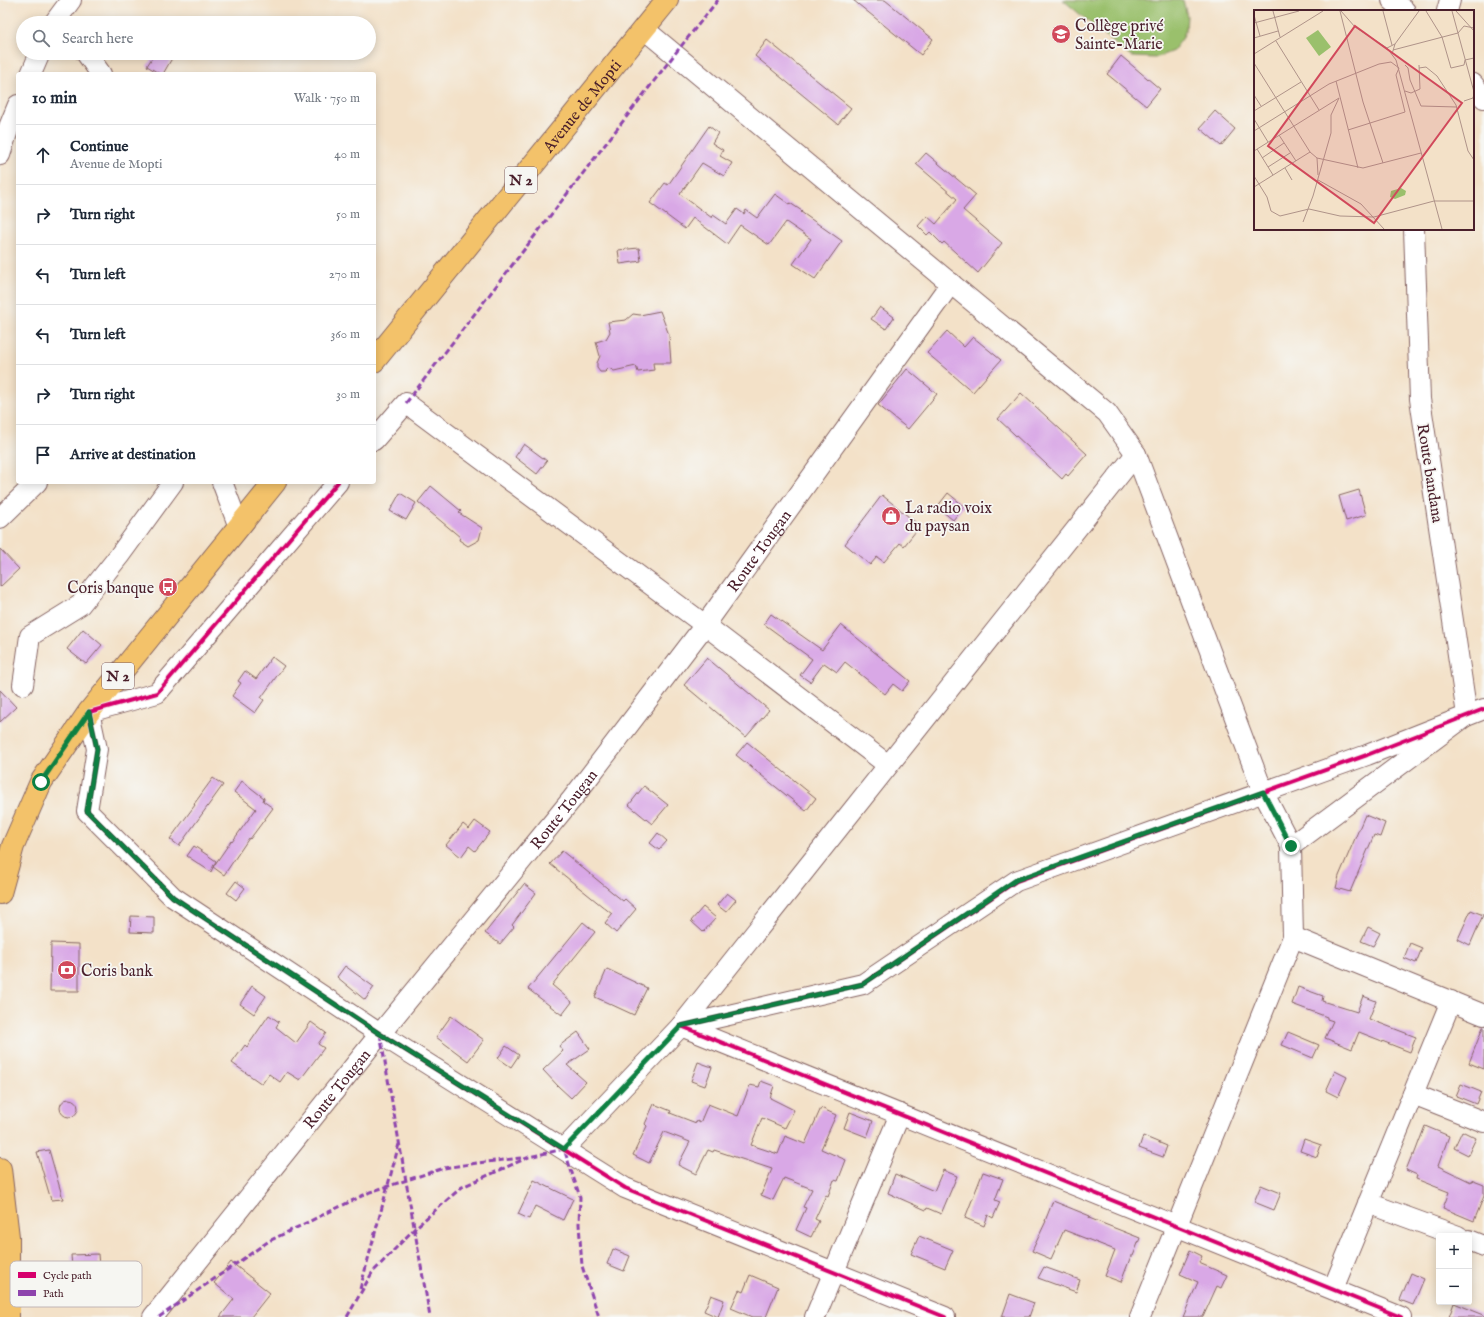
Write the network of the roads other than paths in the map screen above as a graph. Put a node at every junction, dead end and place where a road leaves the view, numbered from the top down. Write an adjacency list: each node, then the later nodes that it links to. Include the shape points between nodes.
1 (667, 0): 6 (main road, Avenue de Mopti / N 2)
2 (1392, 0): 4 (street)
3 (1450, 0): 5 (street)
4 (1404, 10)
5 (1447, 10)
6 (644, 29): 16 (street); 17 (main road, Avenue de Mopti / N 2)
7 (37, 60): 9 (street)
8 (91, 60): 10 (street)
9 (32, 72)
10 (99, 72)
11 (1474, 85): 12 (street)
12 (1484, 98)
13 (16, 110): 14 (street)
14 (0, 156)
15 (1414, 230): 30 (street, Route bandana, via 1420,399)
16 (951, 283): 19 (street, via 1107,413); 27 (street, Route Tougan)
17 (376, 359)
18 (376, 438): 27 (street, via 406,403)
19 (1136, 454): 31 (street); 32 (street)
20 (35, 484): 25 (street)
21 (172, 484): 28 (street, via 80,605 30,636)
22 (223, 484): 26 (street)
23 (274, 484): 26 (main road, N 2)
24 (336, 484): 29 (street, via 157,693)
25 (0, 518)
26 (239, 527): 29 (main road, N 2)
27 (705, 625): 31 (street); 40 (street, Route Tougan, via 572,799)
28 (23, 685)
29 (89, 712): 34 (main road, N 2, via 41,782); 40 (street, via 97,749 87,811 173,897)
30 (1476, 712): 32 (street); 33 (street)
31 (888, 765): 39 (street)
32 (1263, 792): 33 (street); 39 (street, via 1016,880 863,984)
33 (1291, 846): 36 (street)
34 (6, 849): 35 (main road, N 2)
35 (0, 893)
36 (1293, 937): 37 (street); 47 (street)
37 (1451, 1001): 38 (street); 41 (street)
38 (1484, 1015)
39 (681, 1026): 42 (street); 44 (street)
40 (380, 1034): 44 (street); 54 (street, Route Tougan)
41 (1413, 1094): 43 (street); 46 (street)
42 (900, 1114): 47 (street); 51 (street)
43 (1484, 1122)
44 (564, 1149): 51 (street, via 625,1188)
45 (0, 1169): 53 (main road, via 8,1237)
46 (1368, 1203): 48 (street); 52 (street)
47 (1177, 1226): 52 (street); 57 (street)
48 (1450, 1233)
49 (1472, 1241): 50 (street)
50 (1484, 1246)
51 (834, 1272): 55 (street); 56 (street)
52 (1333, 1289): 58 (street)
53 (8, 1317)
54 (153, 1317)
55 (815, 1317)
56 (945, 1317)
57 (1140, 1317)
58 (1401, 1317)

